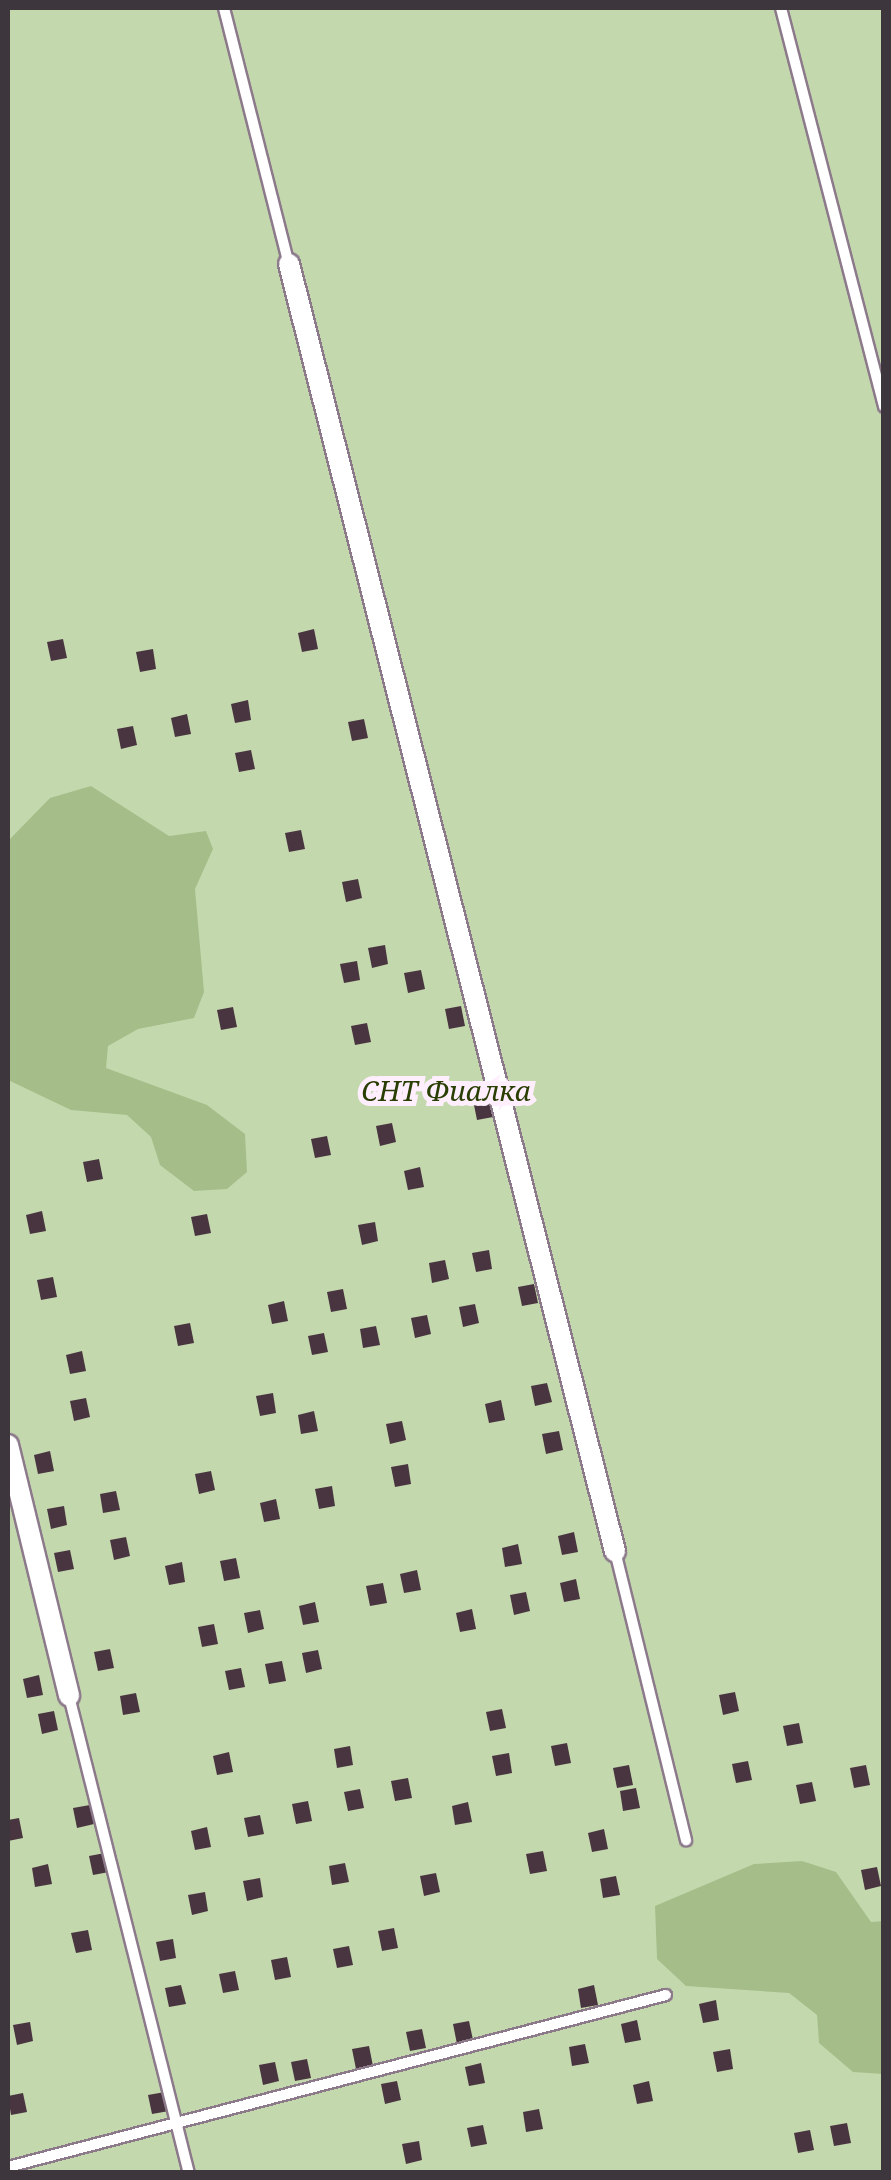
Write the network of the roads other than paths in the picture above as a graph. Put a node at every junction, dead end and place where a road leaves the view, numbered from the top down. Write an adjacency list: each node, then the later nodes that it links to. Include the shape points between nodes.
1 (224, 8): 3 (lane)
2 (782, 8): 4 (lane)
3 (289, 264): 6 (street)
4 (884, 407)
5 (8, 1445): 7 (street)
6 (614, 1551): 8 (lane)
7 (68, 1696): 10 (lane)
8 (686, 1840)
9 (666, 1995): 10 (lane)
10 (178, 2125): 11 (lane); 12 (lane)
11 (8, 2167)
12 (189, 2172)

